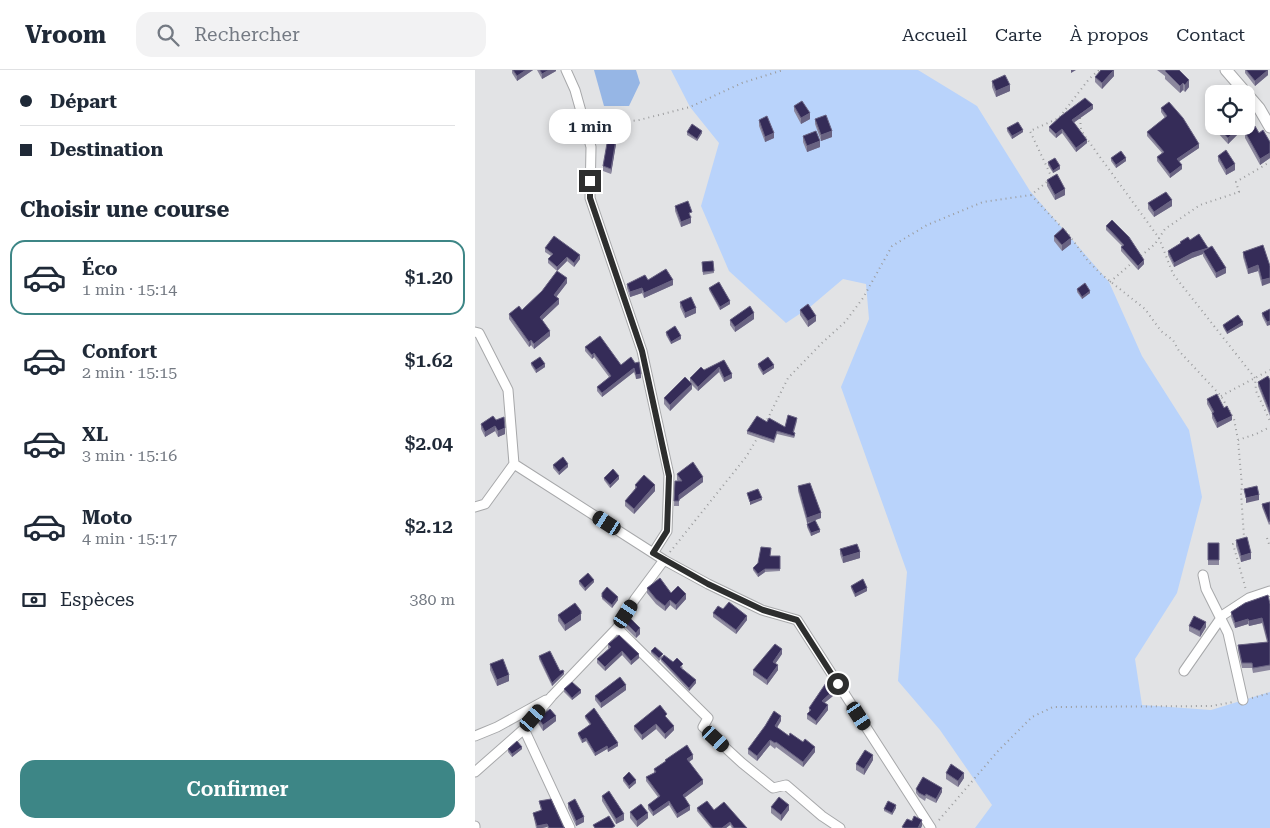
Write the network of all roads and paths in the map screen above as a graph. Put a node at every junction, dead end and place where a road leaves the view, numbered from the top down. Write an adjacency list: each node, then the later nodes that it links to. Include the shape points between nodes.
1 (566, 70): 9 (street)
2 (783, 70): 9 (path, via 742,83 690,107 639,120)
3 (1099, 70): 5 (path)
4 (1226, 70): 8 (street, via 1259,108)
5 (1069, 104): 6 (path); 11 (path, via 1059,118 1030,131 1052,177)
6 (1072, 108)
7 (1075, 112): 12 (path, via 1084,135)
8 (1270, 127)
9 (586, 128): 27 (street, via 591,147 590,198 642,351 669,476 667,531)
10 (1270, 162): 12 (path, via 1236,182 1239,192 1200,204 1165,229)
11 (1031, 195): 13 (path); 19 (path, via 983,202 927,225 892,246 863,298 845,322 789,378)
12 (1159, 238): 13 (path); 16 (path, via 1173,274)
13 (1110, 282): 17 (path, via 1145,309)
14 (475, 332): 23 (street, via 479,333 508,390)
15 (1270, 370): 16 (path)
16 (1255, 378): 17 (path); 18 (path, via 1256,391)
17 (1221, 396): 22 (path, via 1234,419)
18 (1270, 421)
19 (765, 424)
20 (1270, 427): 22 (path)
21 (760, 432): 28 (path, via 746,457)
22 (1238, 440): 31 (path, via 1244,537 1233,544)
23 (514, 464): 24 (street, via 485,504); 27 (street)
24 (475, 507)
25 (1267, 538): 26 (path)
26 (1270, 547)
27 (653, 553): 28 (street)
28 (664, 560): 33 (street); 44 (street, via 763,610 797,620)
29 (1203, 575): 32 (street)
30 (1270, 591): 31 (street)
31 (1249, 598): 32 (street)
32 (1220, 618): 34 (street); 37 (street, via 1228,633)
33 (617, 628): 36 (street); 43 (street, via 708,718 703,727 742,763 773,788 786,785)
34 (1184, 671)
35 (1270, 693): 37 (path)
36 (552, 696): 38 (street); 39 (street)
37 (1243, 700): 41 (path, via 1212,706 1053,707 1032,717 997,752)
38 (524, 729): 40 (street); 42 (street)
39 (475, 736)
40 (475, 772)
41 (939, 821)
42 (569, 828)
43 (840, 828)
44 (931, 828)

